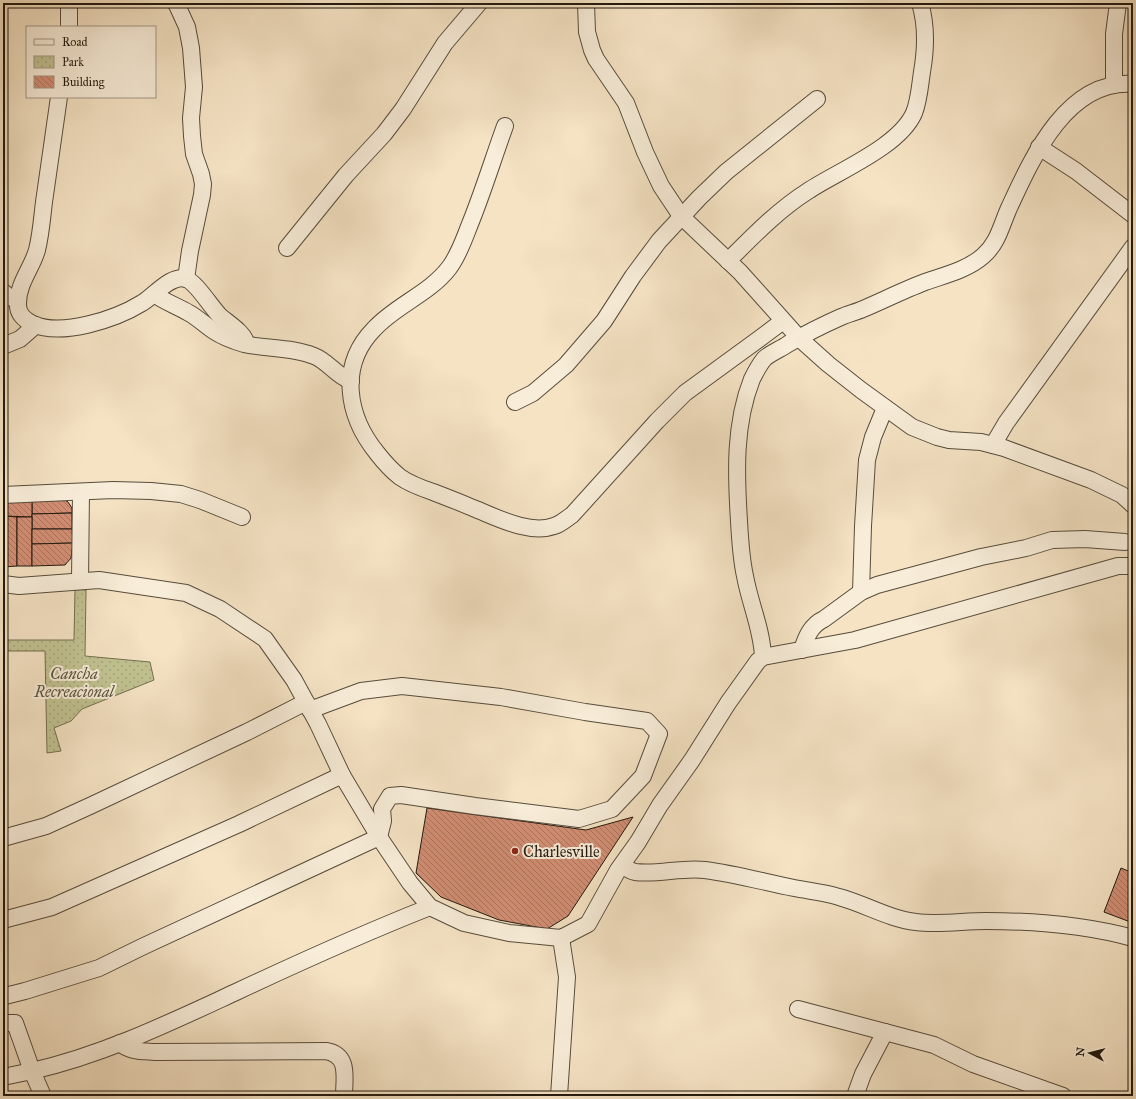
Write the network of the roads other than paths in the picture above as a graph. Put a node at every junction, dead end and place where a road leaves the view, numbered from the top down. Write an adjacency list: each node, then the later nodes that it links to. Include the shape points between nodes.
1 (69, 3): 7 (street)
2 (176, 3): 19 (street, via 187,27 191,48 194,87 192,136 202,184)
3 (479, 3): 17 (street, via 445,44 384,134 346,175)
4 (586, 3): 15 (street, via 586,32 592,50 626,103 652,170)
5 (920, 3): 18 (street, via 925,34 924,60 914,113 906,127 886,144 807,191 783,209)
6 (1118, 3): 9 (street, via 1114,34)
7 (69, 26)
8 (1133, 84): 9 (street)
9 (1114, 85): 13 (street, via 1095,91 1076,104)
10 (59, 98): 22 (street, via 37,250 21,286)
11 (817, 99): 15 (street, via 726,172)
12 (505, 126): 28 (street, via 455,259 435,284 373,329 356,356)
13 (1039, 147): 14 (street, via 1076,171); 25 (street, via 1004,219 996,242 983,256 968,266 842,316)
14 (1133, 215)
15 (682, 216): 18 (street); 29 (street, via 659,241 604,321 566,365 533,393)
16 (1133, 247): 31 (street, via 1006,423)
17 (287, 248)
18 (728, 261): 23 (street)
19 (186, 279): 21 (street, via 178,278); 26 (street, via 193,283 219,315 245,337)
20 (3, 292): 22 (street)
21 (154, 294): 24 (street, via 143,303 91,324 57,329); 26 (street, via 199,319 221,335)
22 (18, 300): 24 (street, via 22,316)
23 (783, 321): 25 (street); 28 (street, via 685,393 572,515 560,524 548,528 528,528 421,488 400,477 384,462 363,434 354,411 350,392)
24 (36, 325): 27 (street, via 20,339)
25 (799, 338): 30 (street); 42 (street, via 764,359 753,378 738,438 739,510 744,575 760,630)
26 (246, 344): 28 (street, via 313,355)
27 (3, 346)
28 (351, 382)
29 (515, 402)
30 (885, 408): 31 (street, via 924,433 949,440); 40 (street, via 867,460)
31 (993, 445): 34 (street, via 1091,480)
32 (81, 492): 33 (street); 35 (street, via 151,491 181,494); 38 (street)
33 (3, 495)
34 (1132, 502)
35 (242, 517)
36 (1125, 542): 40 (street, via 1052,540 893,580)
37 (1133, 566): 41 (street, via 1118,566 855,640)
38 (80, 581): 39 (street, via 18,586); 43 (street, via 99,580 186,593 220,609 265,639 294,680)
39 (3, 584)
40 (861, 592): 41 (street, via 817,622 808,634)
41 (802, 650): 42 (street)
42 (763, 657): 47 (street, via 728,703)
43 (308, 706): 44 (street); 45 (street, via 361,691 402,686 501,697 647,721 659,734 643,776 612,809 579,819 401,795 390,796 382,809 383,821); 46 (street, via 46,826)
44 (342, 775): 45 (street); 49 (street, via 52,907)
45 (379, 836): 48 (street, via 410,882); 52 (street, via 99,968 25,991)
46 (3, 838)
47 (622, 865): 50 (street, via 588,924); 51 (street, via 635,872 687,869 732,874 826,893 890,916 917,922 1034,923 1114,933)
48 (430, 906): 50 (street, via 464,923 508,933); 56 (street)
49 (3, 920)
50 (561, 938): 62 (street, via 566,977)
51 (1133, 938)
52 (4, 993): 54 (street)
53 (798, 1009): 55 (street)
54 (9, 1023): 57 (street)
55 (885, 1032): 59 (street, via 934,1045 973,1064); 63 (street, via 863,1074)
56 (120, 1043): 57 (street); 61 (street, via 134,1051 155,1052 334,1052 343,1062)
57 (32, 1071): 58 (street); 60 (street)
58 (3, 1077)
59 (1059, 1095)
60 (43, 1096)
61 (344, 1096)
62 (559, 1096)
63 (855, 1096)

